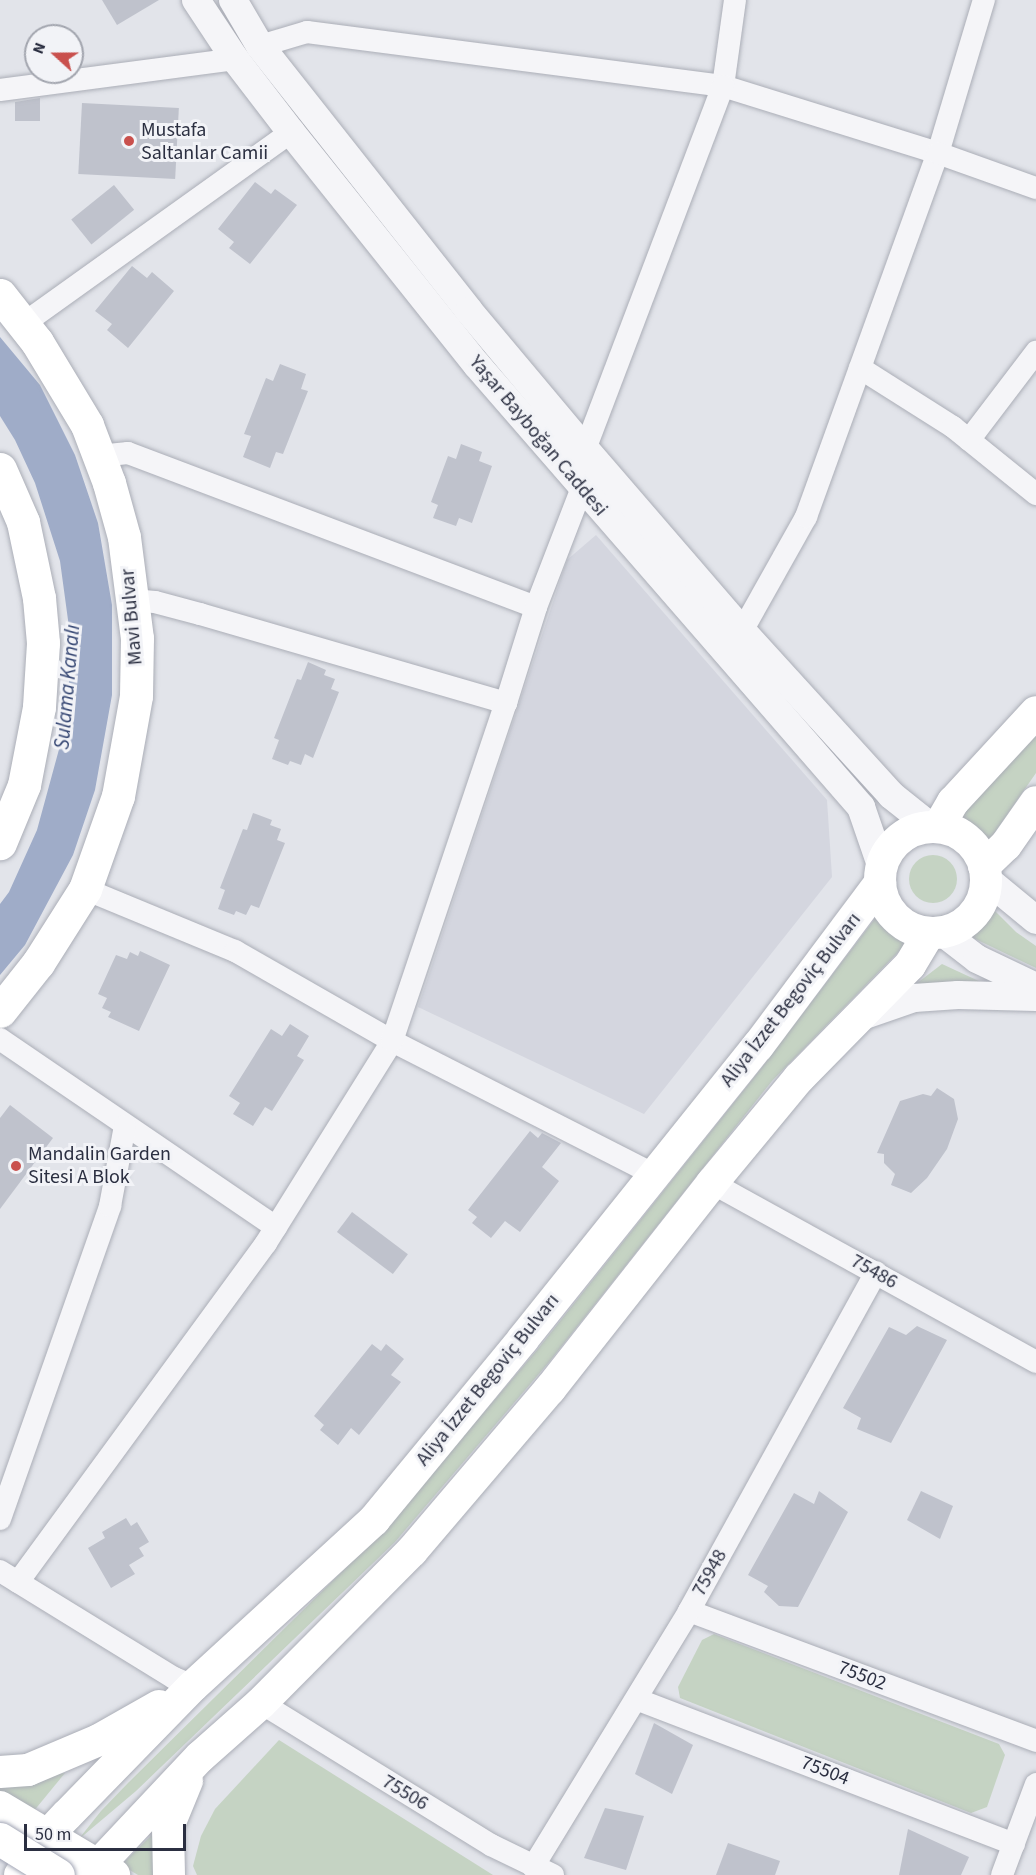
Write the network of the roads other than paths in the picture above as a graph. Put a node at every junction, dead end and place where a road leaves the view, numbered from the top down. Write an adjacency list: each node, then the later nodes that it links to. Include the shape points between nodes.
1 (196, 0): 5 (street, Yaşar Bayboğan Caddesi)
2 (233, 0): 5 (street, Yaşar Bayboğan Caddesi)
3 (735, 0): 6 (street)
4 (984, 0): 9 (street)
5 (248, 52): 6 (street, via 308,32); 7 (street); 8 (street, Yaşar Bayboğan Caddesi); 16 (street, Yaşar Bayboğan Caddesi)
6 (723, 86): 9 (street); 16 (street)
7 (0, 90)
8 (291, 132): 12 (street); 19 (street, Yaşar Bayboğan Caddesi, via 477,365)
9 (938, 153): 10 (street); 14 (street)
10 (1036, 188)
11 (0, 295): 12 (main road, Mavi Bulvar)
12 (23, 324): 17 (main road, Mavi Bulvar, via 87,424)
13 (1036, 352): 15 (street)
14 (860, 368): 15 (street); 23 (street, via 806,517)
15 (969, 440): 20 (street)
16 (585, 449): 23 (street, Yaşar Bayboğan Caddesi)
17 (99, 456): 21 (main road, Mavi Bulvar, via 124,537); 22 (street, via 128,453)
18 (0, 469): 28 (main road, via 23,522 39,598 43,643 39,707 24,785)
19 (582, 488): 22 (street); 30 (street, Yaşar Bayboğan Caddesi, via 861,807)
20 (1036, 494)
21 (132, 600): 24 (street, via 200,614); 31 (main road, Mavi Bulvar, via 137,638 136,696 118,796)
22 (536, 607): 24 (street)
23 (742, 631): 27 (street, Yaşar Bayboğan Caddesi, via 891,795)
24 (506, 703): 39 (street)
25 (1036, 712): 27 (main road)
26 (1036, 802): 29 (main road)
27 (935, 826): 29 (main road, via 961,835 973,845); 30 (main road, via 915,830 894,843)
28 (0, 843)
29 (985, 872): 32 (street); 33 (main road, via 978,908 967,921)
30 (880, 874): 33 (main road, via 883,899 891,914 903,925); 41 (main road, Aliya İzzet Begoviç Bulvarı, via 758,1046)
31 (85, 889): 36 (main road, Mavi Bulvar, via 38,963); 39 (street, via 235,951)
32 (1036, 921)
33 (935, 932): 34 (street, via 977,959); 37 (main road, via 910,965)
34 (1036, 987)
35 (1036, 997): 37 (street, via 914,998)
36 (0, 1011)
37 (859, 1017): 42 (main road, via 799,1078)
38 (0, 1039): 40 (street)
39 (392, 1041): 41 (street); 43 (street)
40 (125, 1126): 43 (street); 46 (street, via 110,1206)
41 (653, 1174): 49 (main road, Aliya İzzet Begoviç Bulvarı, via 374,1520)
42 (712, 1183): 44 (street, 75486); 51 (main road, via 550,1389 412,1551)
43 (276, 1227): 47 (street)
44 (876, 1272): 45 (street, 75486); 48 (street, 75948)
45 (1036, 1362)
46 (0, 1519)
47 (9, 1576): 49 (street, via 174,1678)
48 (689, 1611): 50 (street, 75948); 52 (street, 75502)
49 (194, 1686): 54 (main road, via 99,1740 28,1770); 57 (main road, Aliya İzzet Begoviç Bulvarı)
50 (636, 1699): 59 (street, 75504); 60 (street, 75948)
51 (261, 1703): 53 (main road); 60 (street, 75506, via 481,1839)
52 (1036, 1741)
53 (200, 1757): 61 (main road); 64 (main road, via 179,1795 168,1827)
54 (0, 1772)
55 (1036, 1784): 59 (street)
56 (0, 1807): 57 (main road)
57 (49, 1834): 61 (main road); 62 (main road, Aliya İzzet Begoviç Bulvarı)
58 (0, 1839): 63 (main road, bridge)
59 (1014, 1844): 65 (street)
60 (543, 1871)
61 (100, 1872)
62 (20, 1875)
63 (58, 1875)
64 (169, 1875)
65 (1002, 1875)

